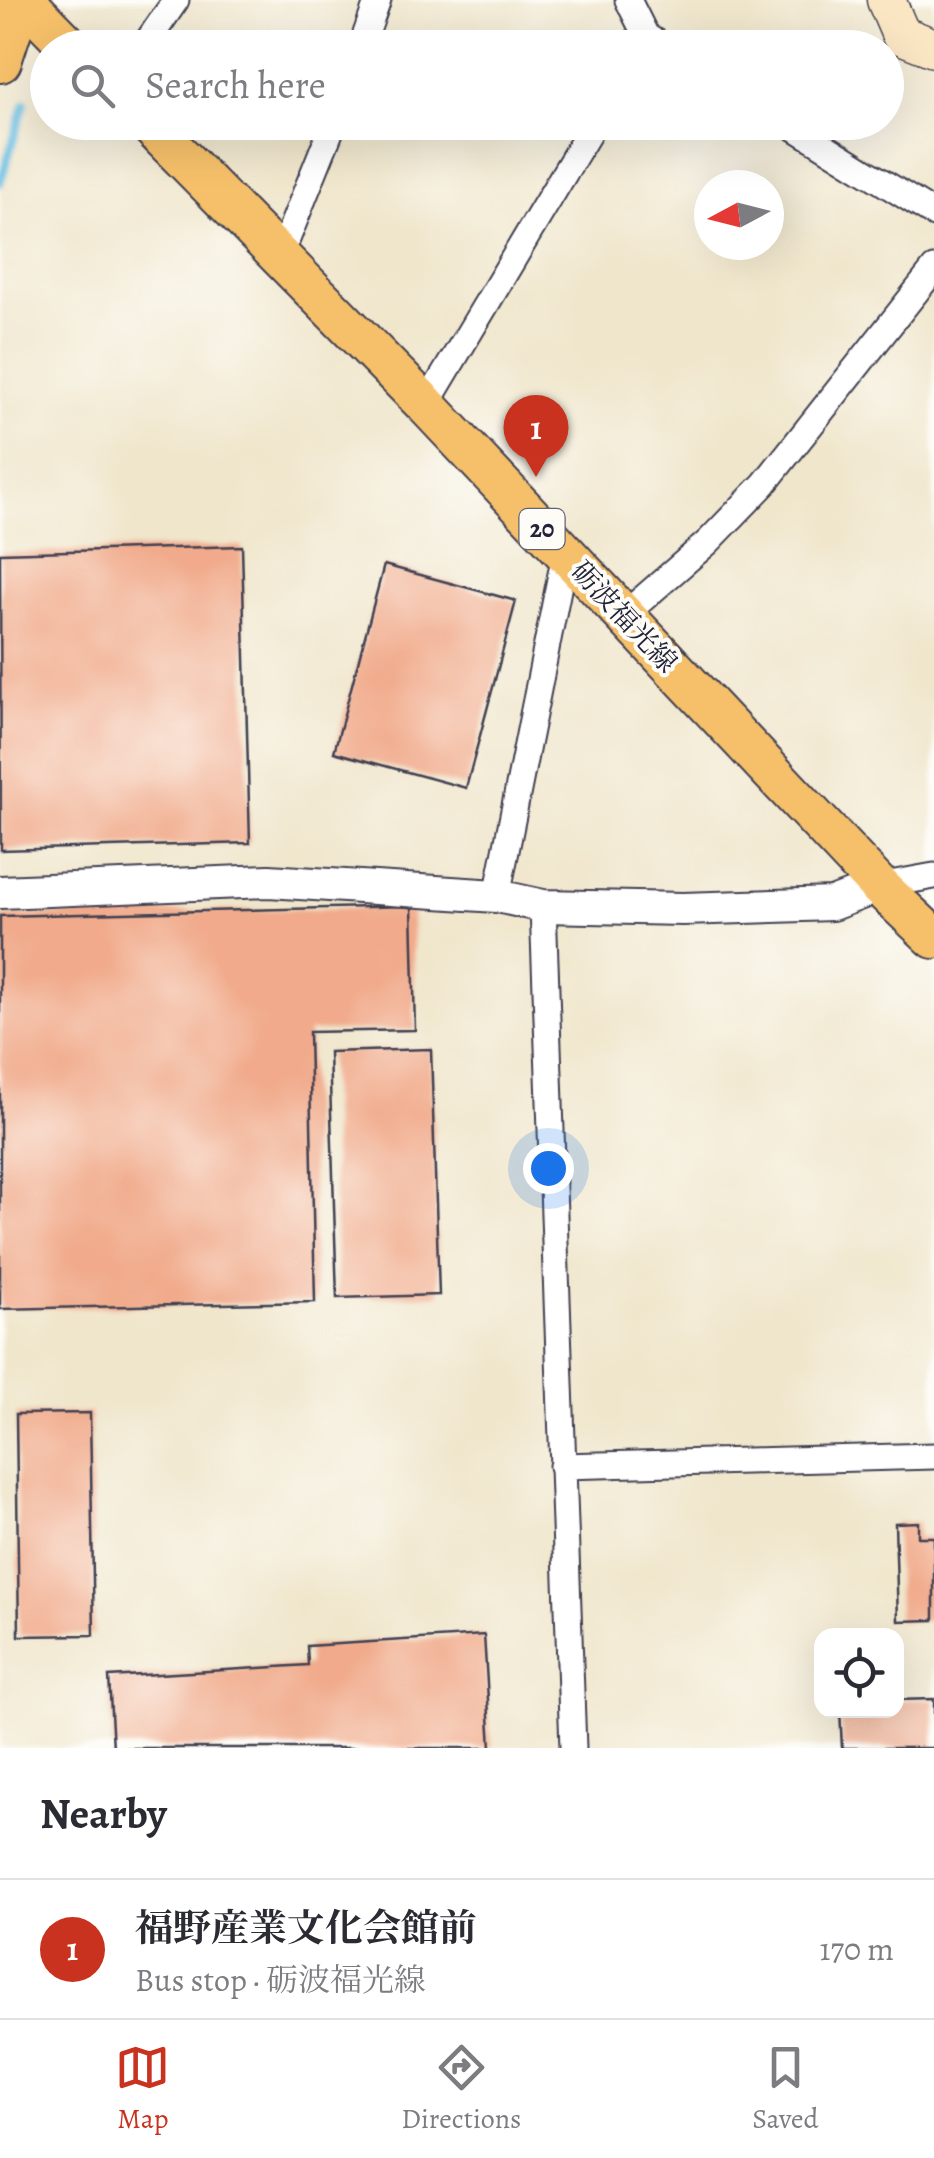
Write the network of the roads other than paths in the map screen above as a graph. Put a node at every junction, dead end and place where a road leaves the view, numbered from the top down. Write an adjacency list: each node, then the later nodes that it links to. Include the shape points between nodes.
1 (22, 0): 6 (main road); 13 (highway)
2 (176, 0): 7 (street)
3 (378, 0): 8 (street)
4 (628, 0): 9 (street)
5 (886, 0): 10 (main road)
6 (53, 30)
7 (155, 30)
8 (367, 30)
9 (643, 30)
10 (898, 30)
11 (904, 37): 12 (main road)
12 (934, 48)
13 (0, 61)
14 (165, 140): 19 (main road, 砺波福光線 / 20)
15 (327, 140): 19 (street)
16 (584, 140): 21 (street)
17 (815, 140): 18 (street)
18 (934, 214)
19 (281, 254): 21 (main road, 砺波福光線 / 20)
20 (934, 269): 23 (street, via 764,484)
21 (426, 405): 22 (main road, 砺波福光線 / 20)
22 (566, 554): 23 (main road, 砺波福光線 / 20); 27 (street)
23 (623, 616): 25 (main road, 砺波福光線 / 20)
24 (934, 876): 25 (street)
25 (879, 886): 28 (street, via 832,904); 29 (main road, 砺波福光線 / 20)
26 (0, 892): 27 (street, via 269,882)
27 (498, 896): 28 (street)
28 (543, 906): 31 (street)
29 (934, 938)
30 (934, 1456): 31 (street)
31 (562, 1466): 32 (street)
32 (573, 1748)

